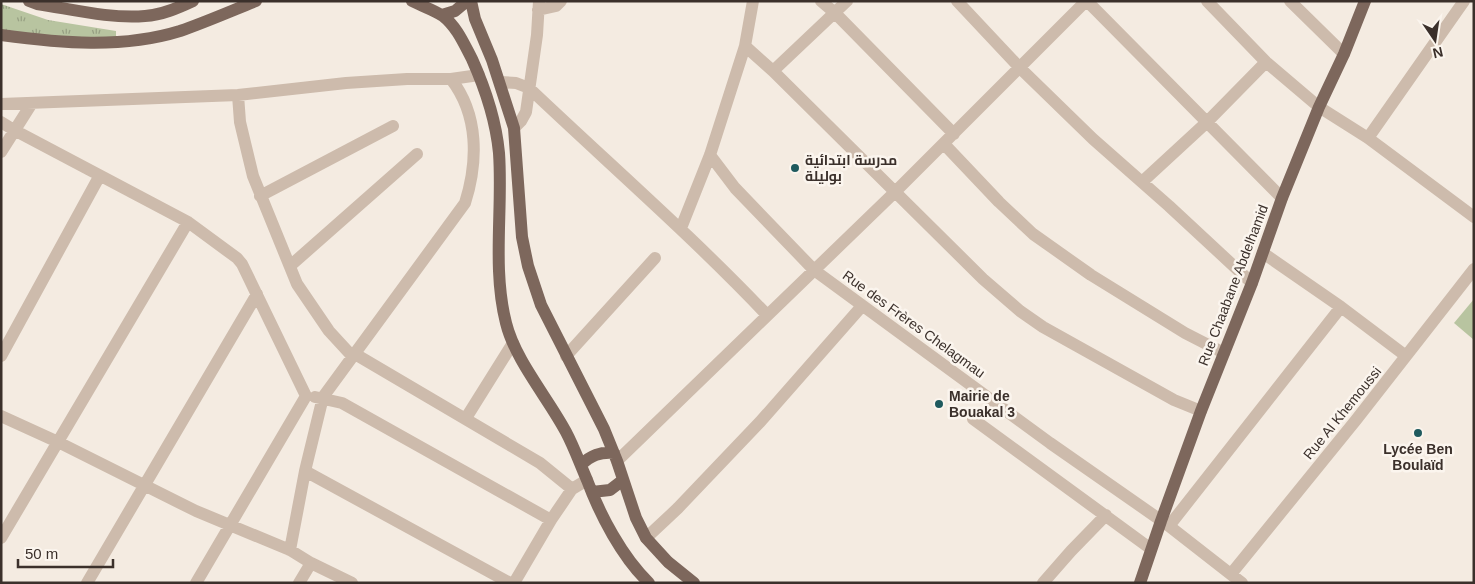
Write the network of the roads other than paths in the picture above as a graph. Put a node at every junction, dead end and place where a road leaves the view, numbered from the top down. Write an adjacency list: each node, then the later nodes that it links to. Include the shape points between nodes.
1 (29, 1): 2 (main road, via 144,17 162,14)
2 (193, 1)
3 (256, 1): 19 (main road, via 179,31 132,41 46,41)
4 (412, 1): 18 (main road)
5 (469, 1): 18 (main road); 27 (main road)
6 (561, 1): 16 (street, via 556,6)
7 (753, 1): 20 (street)
8 (821, 1): 17 (street)
9 (847, 1): 17 (street)
10 (957, 1): 23 (street)
11 (1086, 1): 23 (street); 34 (street)
12 (1207, 1): 22 (street)
13 (1290, 1): 21 (street)
14 (1365, 1): 21 (main road, Rue Chaabane Abdelhamid)
15 (1464, 1): 39 (street)
16 (538, 6): 28 (street, via 538,34)
17 (835, 13): 24 (street); 38 (street)
18 (442, 15): 25 (main road, via 463,41)
19 (1, 35)
20 (745, 46): 24 (street); 43 (street)
21 (1344, 54): 32 (main road, Rue Chaabane Abdelhamid)
22 (1266, 62): 32 (street); 34 (street)
23 (1020, 67): 38 (street); 45 (street, via 1093,140)
24 (774, 71): 46 (street)
25 (478, 75): 26 (street); 62 (main road, via 489,104 499,153 500,282 506,324)
26 (451, 79): 29 (street, via 363,82); 64 (street, via 462,98 474,135 471,182 465,203)
27 (500, 82): 28 (street); 36 (main road)
28 (529, 88): 36 (street, via 526,112); 51 (street)
29 (238, 95): 30 (street); 47 (street, via 240,122)
30 (32, 102): 31 (street); 37 (street)
31 (1, 104)
32 (1319, 107): 39 (street); 48 (main road, Rue Chaabane Abdelhamid)
33 (1, 122): 37 (street)
34 (1206, 123): 45 (street); 48 (street)
35 (393, 126): 47 (street)
36 (514, 128): 66 (main road, via 519,212 528,266 541,305)
37 (14, 130): 41 (street); 44 (street)
38 (954, 134): 40 (street)
39 (1368, 138): 49 (street)
40 (944, 144): 46 (street); 63 (street, via 1033,234 1099,280)
41 (1, 152)
42 (417, 154): 54 (street)
43 (710, 155): 51 (street); 56 (street, Rue des Frères Chelagmau, via 735,188)
44 (99, 177): 50 (street); 65 (street)
45 (1142, 182): 57 (street)
46 (896, 192): 56 (street); 70 (street, via 990,285 1043,327 1174,400)
47 (260, 196): 54 (street)
48 (1282, 198): 52 (main road, Rue Chaabane Abdelhamid)
49 (1474, 217)
50 (188, 222): 58 (street, via 238,258); 74 (street)
51 (681, 228): 61 (street)
52 (1263, 253): 57 (main road, Rue Chaabane Abdelhamid); 60 (street)
53 (655, 258): 66 (street)
54 (290, 266): 64 (street, via 297,284 316,313)
55 (1474, 268): 67 (street, Rue Al Khemoussi)
56 (814, 270): 59 (street, Rue des Frères Chelagmau); 61 (street)
57 (1252, 283): 63 (main road, Rue Chaabane Abdelhamid)
58 (257, 294): 68 (street); 79 (street)
59 (862, 306): 84 (street, Rue des Frères Chelagmau); 87 (street, via 760,422)
60 (1341, 307): 67 (street); 84 (street)
61 (767, 315): 75 (street)
62 (513, 343): 72 (street); 76 (main road, via 553,408)
63 (1224, 353): 70 (main road, Rue Chaabane Abdelhamid)
64 (353, 355): 69 (street); 72 (street)
65 (1, 356)
66 (566, 356): 75 (main road)
67 (1406, 356): 91 (street, Rue Al Khemoussi)
68 (306, 396): 69 (street); 85 (street)
69 (323, 397): 77 (street); 83 (street, via 342,403)
70 (1201, 411): 84 (main road, Rue Chaabane Abdelhamid)
71 (1, 416): 74 (street)
72 (466, 418): 81 (street, via 540,463)
73 (973, 419): 82 (street)
74 (58, 442): 79 (street); 86 (street)
75 (616, 457): 76 (main road, via 604,452 595,454); 78 (main road)
76 (581, 465): 80 (main road)
77 (305, 471): 89 (street); 96 (street)
78 (623, 480): 80 (main road, via 610,490); 87 (main road)
79 (144, 485): 85 (street); 92 (street)
80 (589, 486): 81 (street); 98 (main road, via 614,537)
81 (572, 489): 83 (street)
82 (1106, 515): 88 (street); 100 (street)
83 (551, 520): 97 (street)
84 (1165, 523): 88 (main road, Rue Chaabane Abdelhamid); 91 (street, Rue des Frères Chelagmau)
85 (229, 525): 89 (street); 93 (street)
86 (1, 538)
87 (646, 538): 99 (main road)
88 (1151, 549): 101 (main road, Rue Chaabane Abdelhamid)
89 (290, 550): 90 (street)
90 (311, 563): 94 (street); 95 (street)
91 (1231, 574): 102 (street, Rue des Frères Chelagmau)
92 (87, 583)
93 (196, 583)
94 (300, 583)
95 (352, 583)
96 (510, 583)
97 (514, 583)
98 (649, 583)
99 (694, 583)
100 (1043, 583)
101 (1140, 583)
102 (1242, 583)

